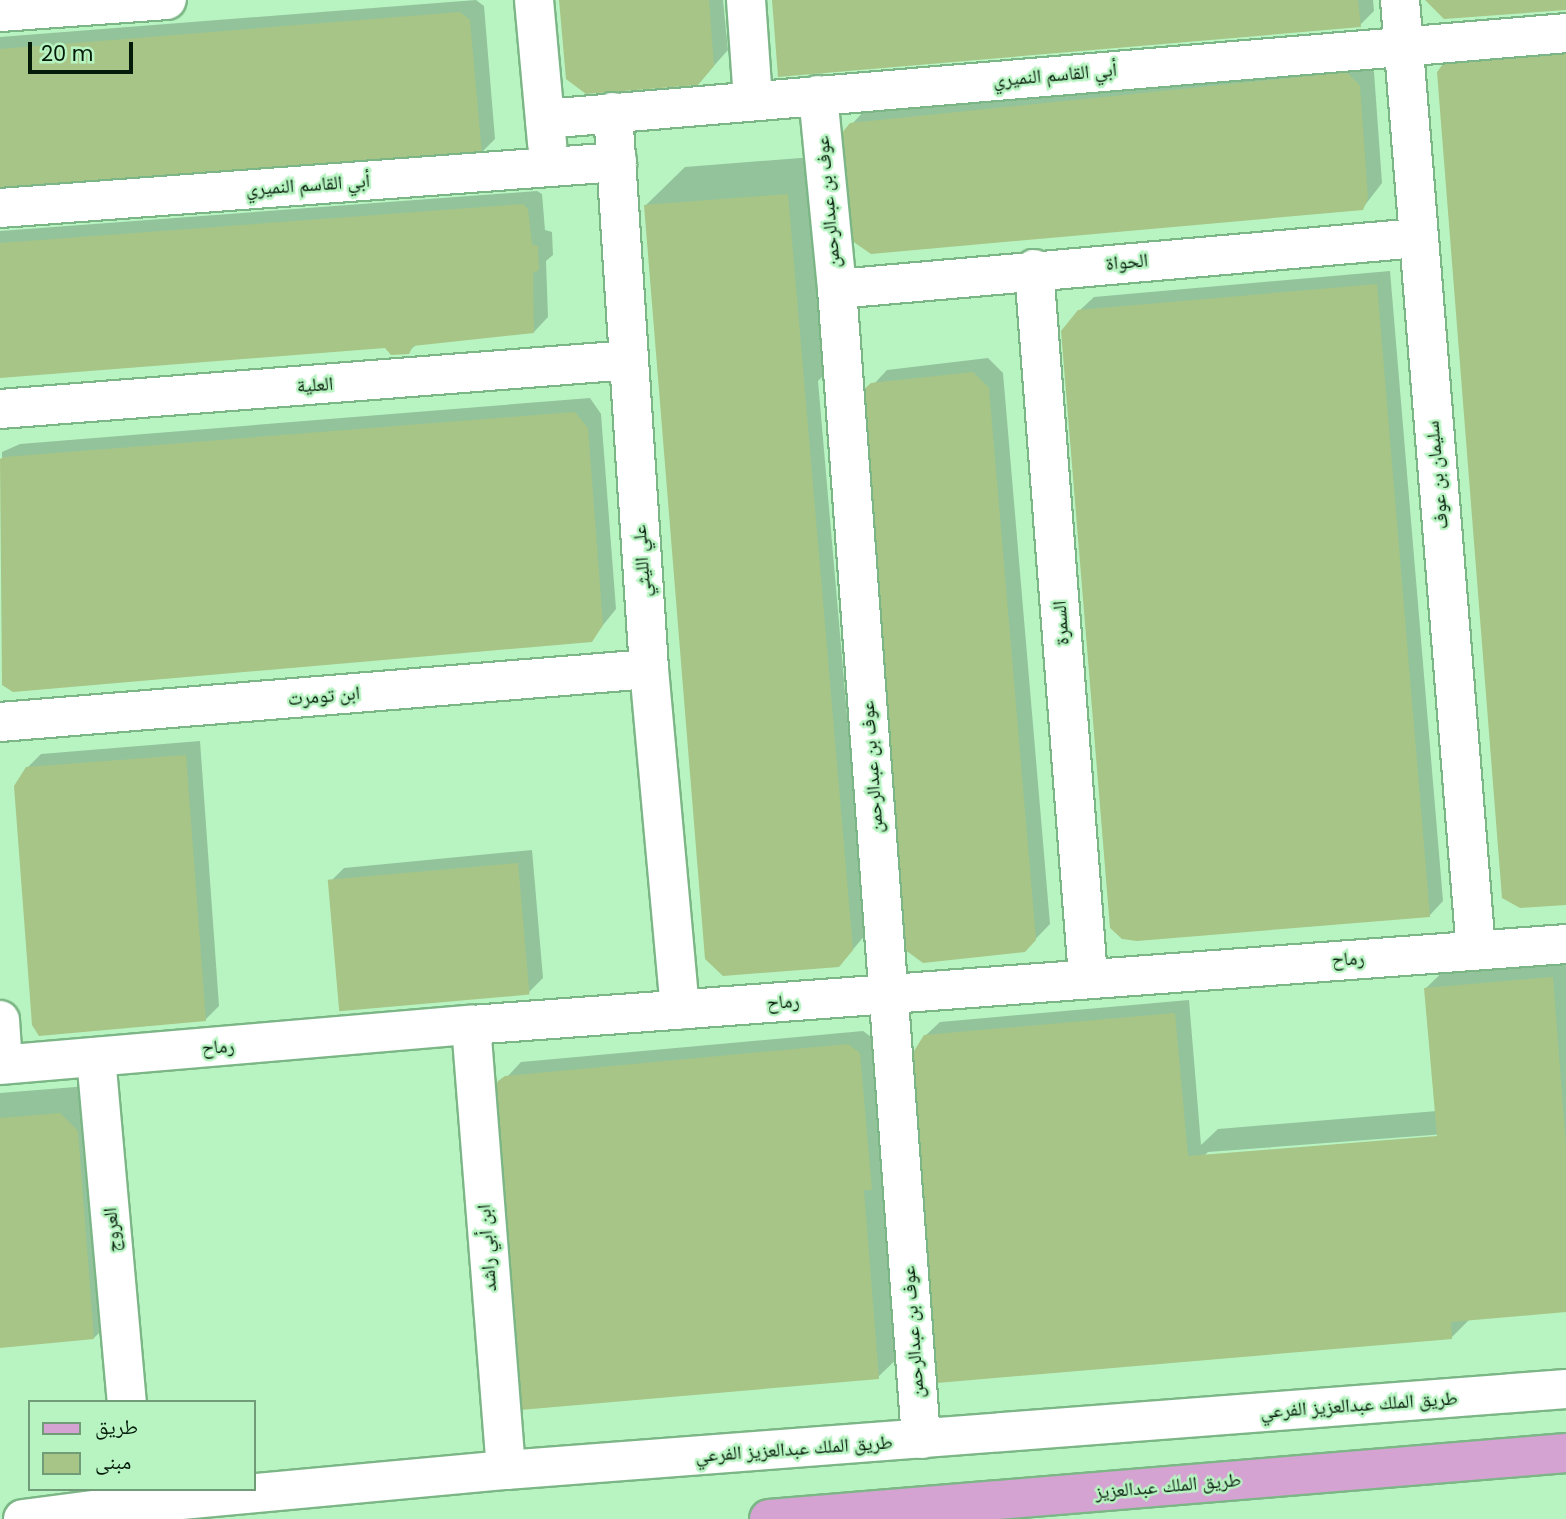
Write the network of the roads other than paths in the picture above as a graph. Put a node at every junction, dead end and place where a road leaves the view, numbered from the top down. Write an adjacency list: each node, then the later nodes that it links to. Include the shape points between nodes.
1 (167, 0): 5 (street)
2 (534, 0): 11 (street)
3 (746, 0): 9 (street)
4 (1400, 0): 7 (street, سليمان بن عوف)
5 (0, 12)
6 (1566, 33): 7 (street, أبي القاسم النميري)
7 (1404, 46): 8 (street, أبي القاسم النميري); 15 (street, سليمان بن عوف)
8 (818, 95): 9 (street, أبي القاسم النميري); 17 (street, عوف بن عبدالرحمن)
9 (753, 100): 10 (street, أبي القاسم النميري)
10 (613, 112): 11 (street, أبي القاسم النميري); 12 (street, علي الليثي)
11 (545, 119): 13 (street)
12 (617, 162): 13 (street, أبي القاسم النميري); 18 (street, علي الليثي)
13 (549, 167): 14 (street, أبي القاسم النميري)
14 (0, 208)
15 (1418, 238): 16 (street, الحواة); 23 (street, سليمان بن عوف)
16 (1034, 269): 17 (street, الحواة); 24 (street, السمرة)
17 (837, 289): 25 (street, عوف بن عبدالرحمن)
18 (629, 360): 19 (street, العلية); 20 (street, علي الليثي)
19 (0, 409)
20 (649, 669): 21 (street, ابن تومرت); 26 (street, علي الليثي)
21 (0, 722)
22 (1566, 944): 23 (street, رماح)
23 (1476, 950): 24 (street, رماح)
24 (1088, 977): 25 (street, رماح)
25 (889, 993): 26 (street, رماح); 33 (street, عوف بن عبدالرحمن)
26 (680, 1010): 28 (street, رماح)
27 (0, 1020): 30 (street)
28 (471, 1025): 29 (street, رماح); 35 (street, ابن أبي راشد)
29 (96, 1057): 30 (street, رماح); 32 (street, العروج)
30 (1, 1064)
31 (1566, 1390): 33 (street, طريق الملك عبدالعزيز الفرعي)
32 (127, 1400)
33 (920, 1439): 35 (street, طريق الملك عبدالعزيز الفرعي)
34 (1566, 1453): 40 (main road, طريق الملك عبدالعزيز)
35 (506, 1470): 36 (street, طريق الملك عبدالعزيز الفرعي)
36 (256, 1488)
37 (208, 1491): 38 (street, طريق الملك عبدالعزيز الفرعي)
38 (137, 1496): 39 (street, طريق الملك عبدالعزيز الفرعي)
39 (23, 1519)
40 (769, 1519)

